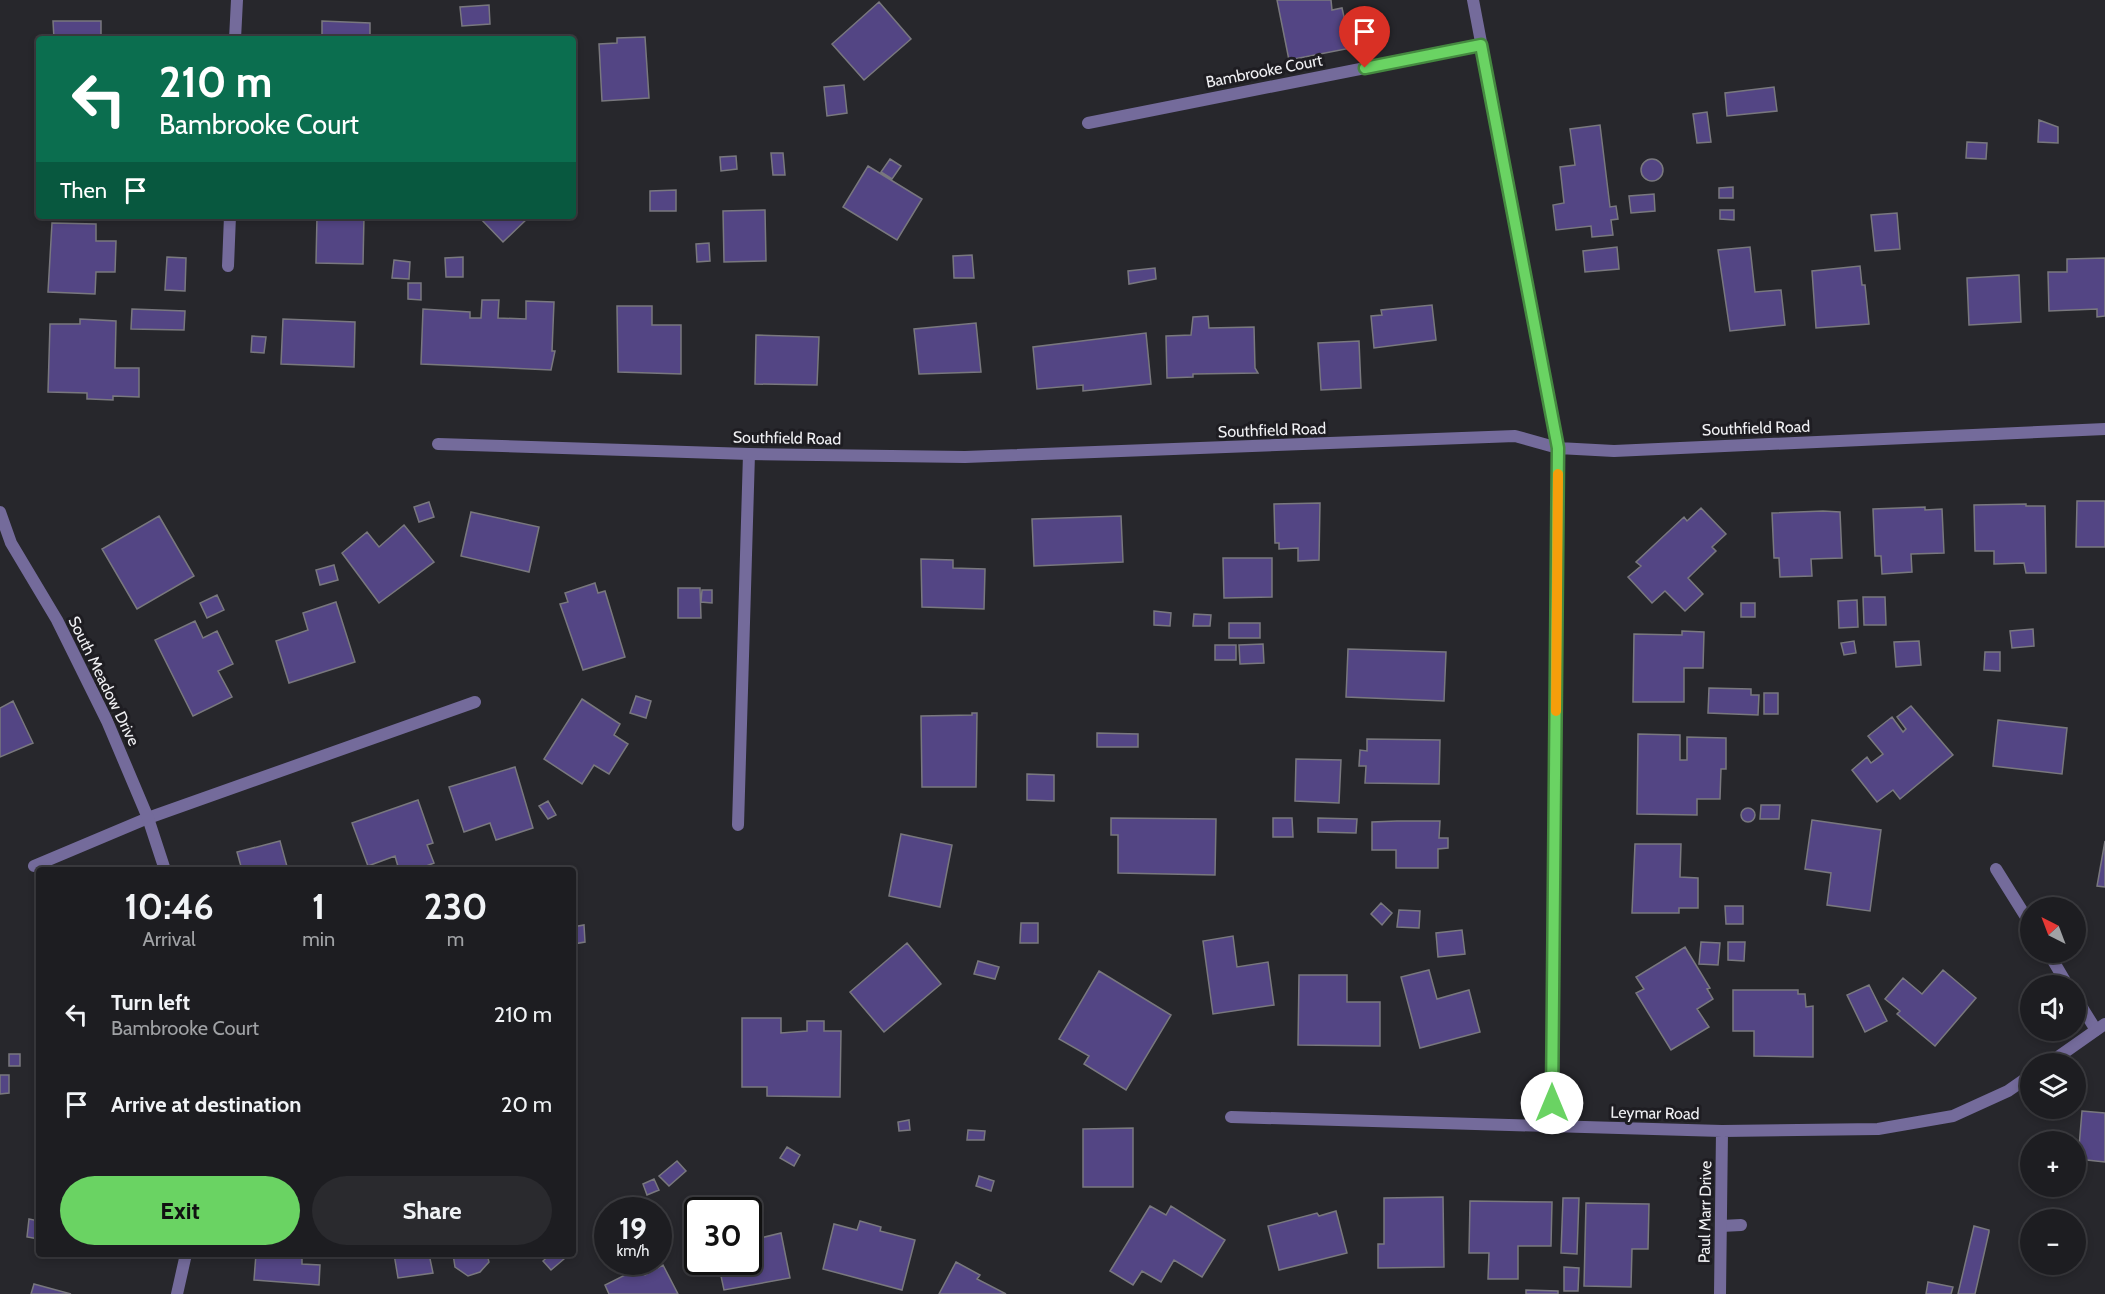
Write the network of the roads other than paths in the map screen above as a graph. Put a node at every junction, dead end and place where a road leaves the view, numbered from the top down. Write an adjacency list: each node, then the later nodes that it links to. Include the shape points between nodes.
1 (237, 0): 3 (street)
2 (1473, 0): 4 (street)
3 (235, 36)
4 (1481, 45): 5 (street, Bambrooke Court); 10 (street)
5 (1088, 123)
6 (230, 219): 7 (street)
7 (228, 266)
8 (2105, 429): 10 (street, Southfield Road, via 1614,450)
9 (438, 444): 11 (street, Southfield Road)
10 (1558, 448): 11 (street, Southfield Road, via 1515,436 965,457); 25 (street)
11 (749, 454): 15 (street)
12 (0, 512): 14 (street, South Meadow Drive, via 11,543 57,620 107,721)
13 (475, 702): 14 (street)
14 (148, 818): 16 (street); 17 (street, South Meadow Drive)
15 (738, 825)
16 (34, 866)
17 (164, 867)
18 (1996, 869): 19 (street)
19 (2020, 907)
20 (2086, 1010): 21 (street)
21 (2101, 1027): 22 (street)
22 (2064, 1053)
23 (2020, 1083): 26 (street, Leymar Road, via 1953,1116 1878,1129)
24 (1231, 1117): 25 (street, Leymar Road)
25 (1552, 1126): 26 (street, Leymar Road)
26 (1722, 1131): 28 (street, Paul Marr Drive)
27 (1741, 1225): 28 (street)
28 (1721, 1226): 31 (street, Paul Marr Drive)
29 (185, 1257): 30 (street)
30 (177, 1294)
31 (1720, 1294)

